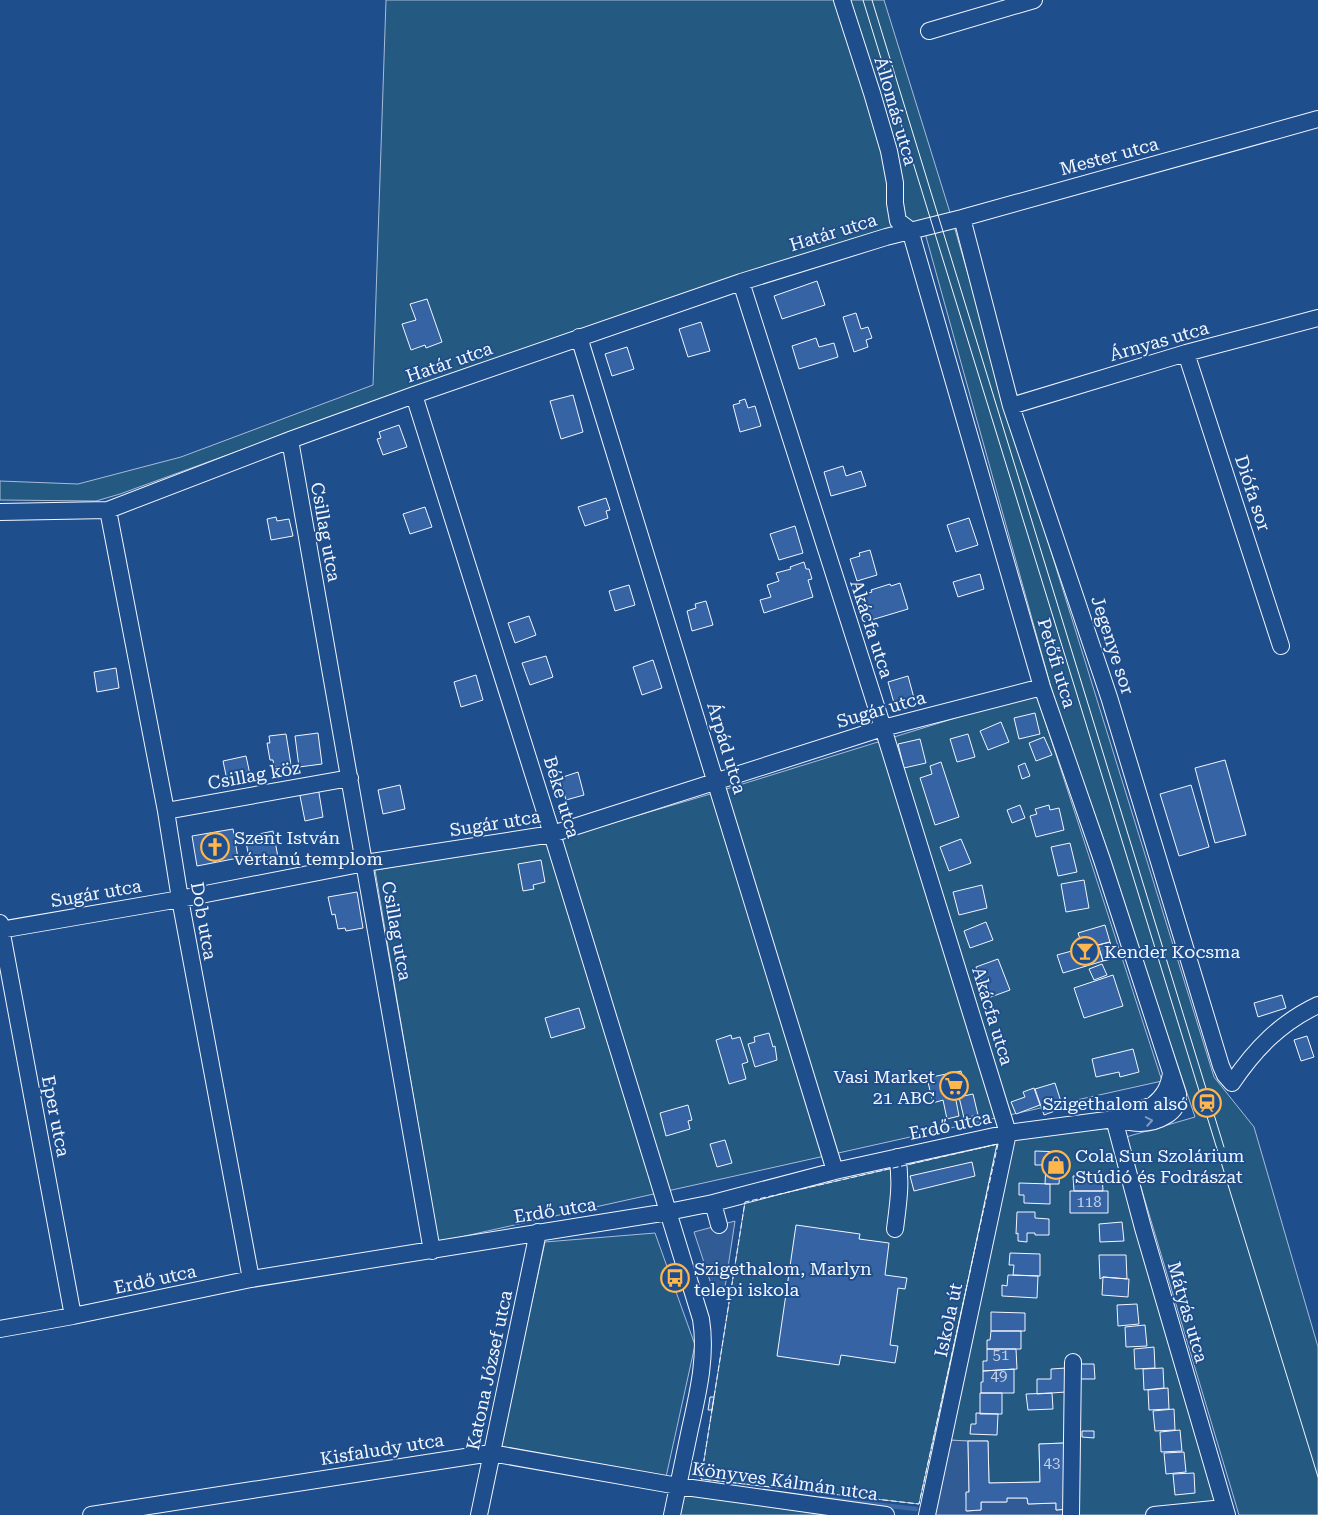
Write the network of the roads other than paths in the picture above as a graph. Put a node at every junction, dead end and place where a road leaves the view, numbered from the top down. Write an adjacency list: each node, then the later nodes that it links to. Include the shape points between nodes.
1 (842, 0): 7 (street, Állomás utca, via 889,152 898,221)
2 (1034, 0): 3 (street)
3 (1015, 2): 4 (street)
4 (929, 31)
5 (1318, 119): 6 (street, Mester utca)
6 (962, 218): 7 (street, Mester utca); 13 (street, Jegenye sor)
7 (910, 230): 8 (street, Határ utca); 18 (street, Petőfi utca)
8 (741, 282): 10 (street, Határ utca); 19 (street, Akácfa utca)
9 (1318, 318): 11 (street, Árnyas utca)
10 (579, 337): 12 (street, Határ utca); 21 (street, Árpád utca)
11 (1186, 353): 13 (street, Árnyas utca); 17 (street, Diófa sor)
12 (414, 395): 14 (street, Határ utca); 23 (street, Béke utca)
13 (1011, 406): 27 (street, Jegenye sor, via 1109,697 1225,1075 1232,1083 1249,1059 1276,1031)
14 (290, 440): 15 (street, Határ utca); 20 (street, Csillag utca)
15 (108, 510): 16 (street, Határ utca); 22 (street, Dob utca)
16 (0, 512)
17 (1281, 646)
18 (1042, 687): 19 (street, Sugár utca); 28 (street, Petőfi utca)
19 (883, 728): 21 (street, Sugár utca); 31 (street, Akácfa utca)
20 (350, 778): 22 (street, Csillag köz); 24 (street, Csillag utca)
21 (716, 780): 23 (street, Sugár utca); 33 (street, Árpád utca)
22 (166, 811): 25 (street, Dob utca)
23 (552, 834): 24 (street, Sugár utca); 35 (street, Béke utca)
24 (365, 864): 25 (street, Sugár utca); 39 (street, Csillag utca)
25 (180, 899): 26 (street, Sugár utca); 40 (street, Dob utca)
26 (0, 928): 41 (street, Eper utca)
27 (1318, 1005)
28 (1171, 1073): 29 (street, Petőfi utca); 30 (street, Erdő utca, via 1167,1089 1153,1105)
29 (1178, 1099): 30 (street, Erdő utca, one-way to 29, via 1143,1123 1160,1119 1170,1112)
30 (1114, 1119): 31 (street, Erdő utca); 46 (street, Mátyás utca)
31 (1008, 1133): 32 (street, Erdő utca); 52 (street, Iskola út)
32 (897, 1157): 33 (street, Erdő utca); 37 (street, via 899,1192)
33 (835, 1171): 34 (street, Erdő utca)
34 (713, 1203): 35 (street, Erdő utca); 36 (street)
35 (668, 1212): 38 (street, Erdő utca); 45 (street, Béke utca, via 703,1334 700,1383)
36 (719, 1225)
37 (895, 1229)
38 (538, 1232): 39 (street, Erdő utca); 44 (street, Katona József utca)
39 (432, 1251): 40 (street, Erdő utca)
40 (251, 1280): 41 (street, Erdő utca)
41 (74, 1316): 42 (street, Erdő utca)
42 (0, 1329)
43 (1073, 1362): 53 (street)
44 (491, 1453): 45 (street, Kisfaludy utca); 48 (street, Kisfaludy utca); 49 (street, Katona József utca)
45 (678, 1486): 47 (street, Könyves Kálmán utca); 50 (street, Béke utca)
46 (1225, 1512): 54 (street)
47 (846, 1513): 51 (street, Könyves Kálmán utca)
48 (91, 1515)
49 (479, 1515)
50 (672, 1515)
51 (886, 1515)
52 (927, 1515)
53 (1071, 1515)
54 (1154, 1515)

